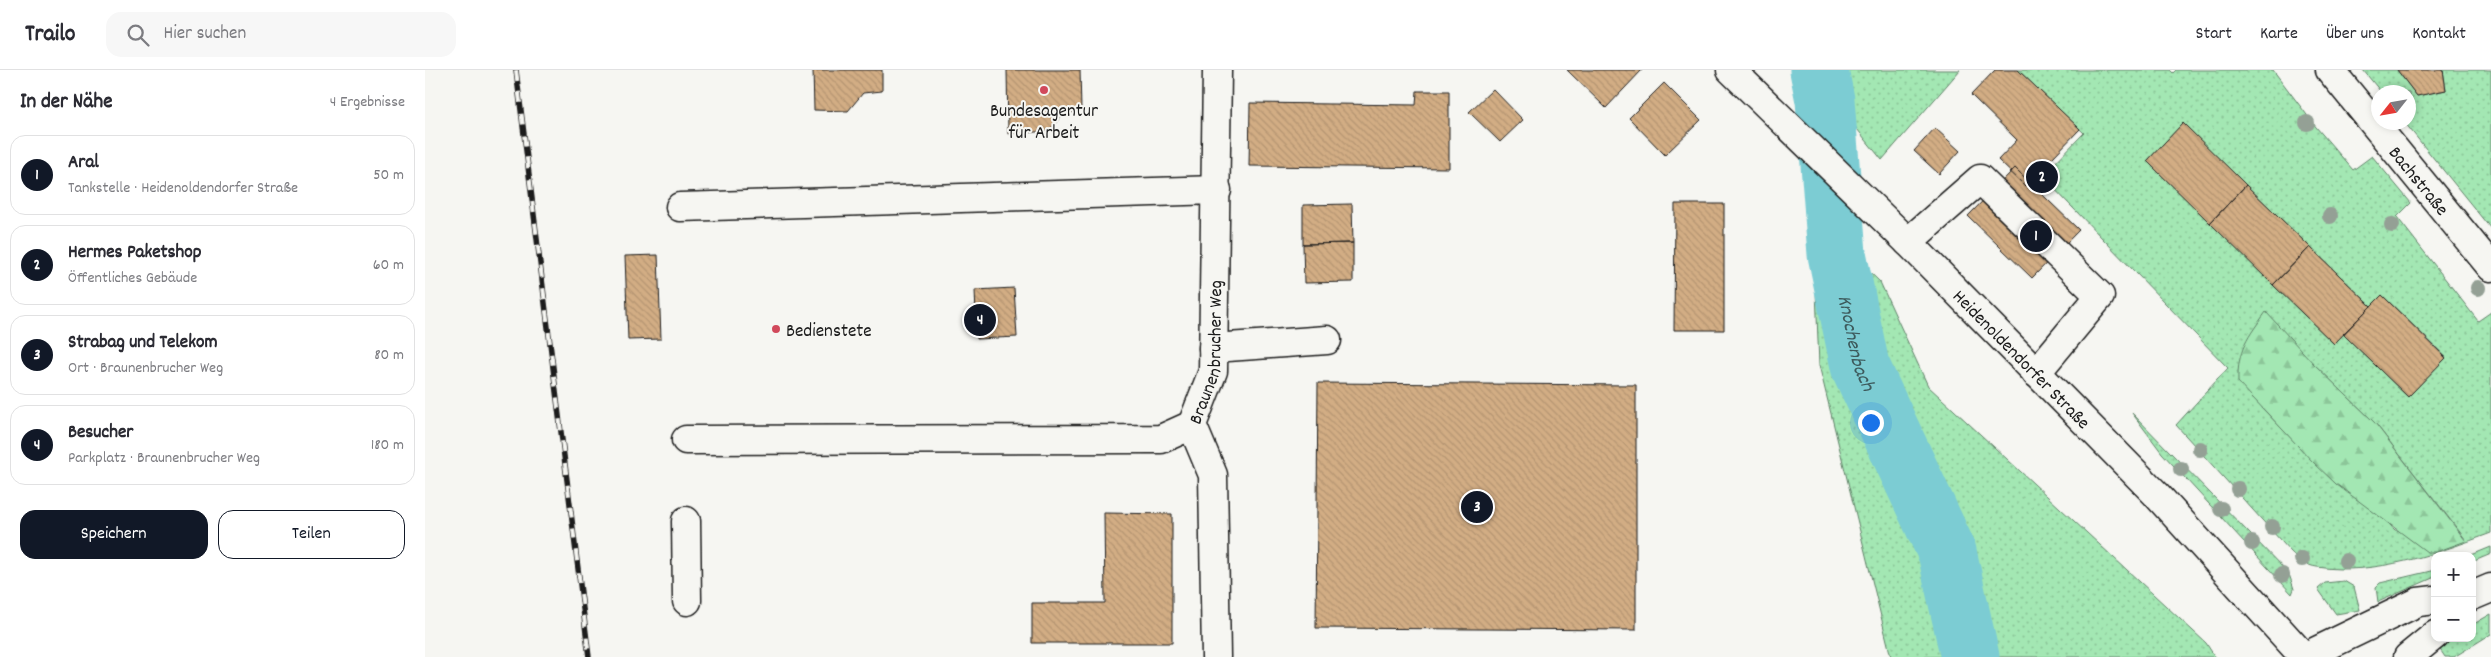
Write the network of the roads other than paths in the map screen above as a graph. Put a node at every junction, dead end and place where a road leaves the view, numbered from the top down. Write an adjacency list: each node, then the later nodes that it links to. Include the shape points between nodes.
1 (1217, 70): 4 (street, Braunenbrucher Weg)
2 (1731, 70): 6 (street, Heidenoldendorfer Straße)
3 (2330, 70): 7 (street, Bachstraße)
4 (1217, 190): 5 (street); 9 (street, Braunenbrucher Weg)
5 (680, 207)
6 (1909, 242): 10 (street, Heidenoldendorfer Straße); 10 (street, via 1980,179 2100,296)
7 (2491, 267)
8 (1327, 340): 9 (street)
9 (1213, 348): 11 (street, Braunenbrucher Weg, via 1213,370)
10 (2036, 374): 20 (street, Heidenoldendorfer Straße, via 2156,494)
11 (1192, 425): 12 (street, via 1161,439); 19 (street, Braunenbrucher Weg, via 1213,476)
12 (686, 440)
13 (686, 521): 16 (street)
14 (2491, 588): 15 (street)
15 (2476, 594)
16 (687, 600)
17 (2431, 600): 20 (street, via 2418,602)
18 (2431, 638): 21 (street)
19 (1215, 657)
20 (2304, 657)
21 (2407, 657)

